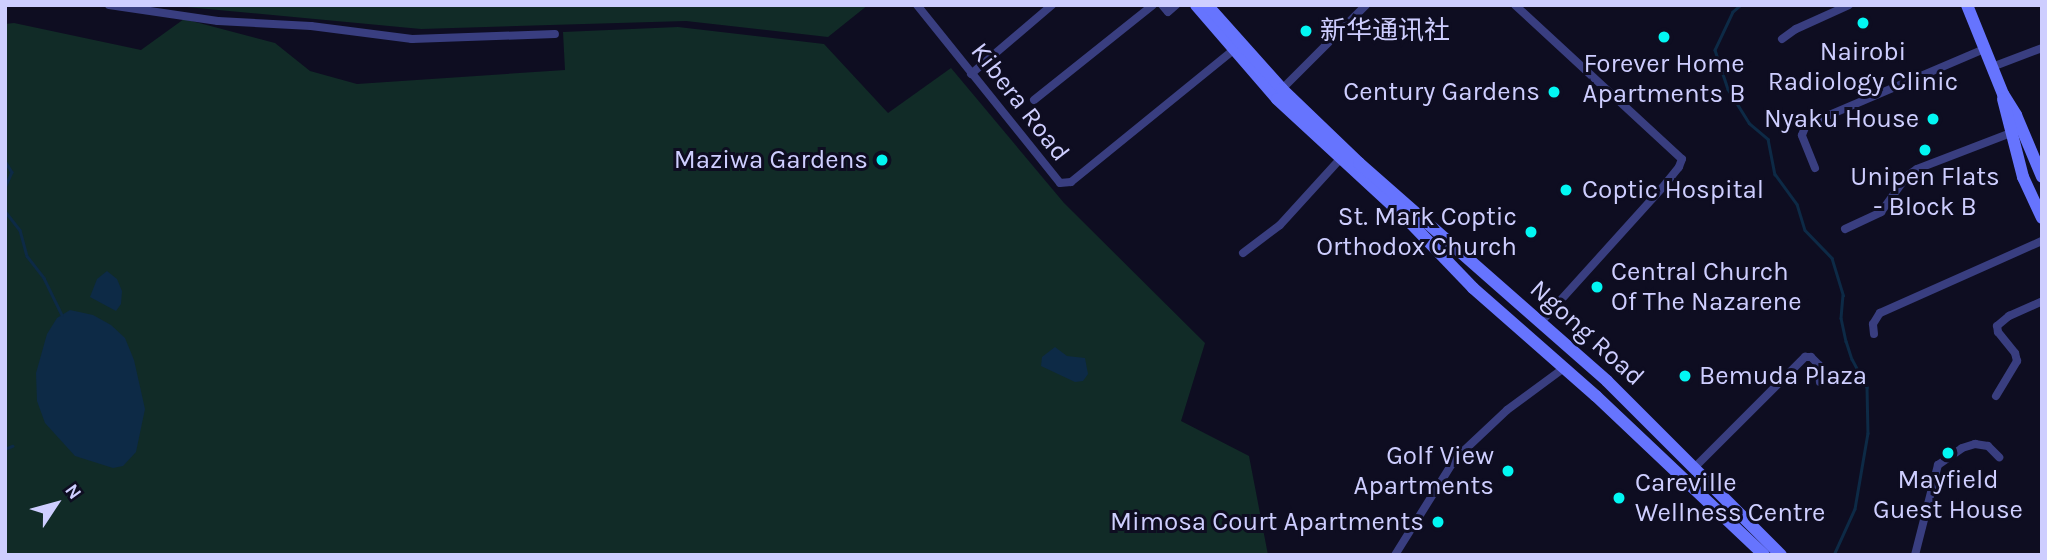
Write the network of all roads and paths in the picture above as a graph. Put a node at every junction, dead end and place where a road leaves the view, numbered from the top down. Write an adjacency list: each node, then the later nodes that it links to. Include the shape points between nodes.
1 (109, 5): 13 (street, via 149,14 412,39)
2 (917, 5): 19 (street, Kibera Road)
3 (1052, 5): 19 (street)
4 (1153, 5): 21 (street)
5 (1162, 5): 6 (street, via 1168,12)
6 (1176, 5)
7 (1196, 5): 17 (main road, Ngong Road)
8 (1207, 5): 20 (main road, Ngong Road)
9 (1366, 5): 20 (street)
10 (1515, 5): 33 (street, via 1679,155 1681,163)
11 (1849, 5): 14 (street)
12 (1967, 5): 16 (main road)
13 (555, 34)
14 (1782, 39)
15 (2042, 48): 18 (street)
16 (1984, 49): 18 (main road); 24 (street, via 1806,125 1802,135)
17 (1232, 51): 19 (street, Kibera Road, via 1071,182 1064,183 1055,180); 23 (main road, Ngong Road)
18 (1992, 67): 22 (main road)
19 (971, 74)
20 (1282, 89): 30 (main road, Ngong Road)
21 (1034, 100)
22 (2016, 131): 25 (main road); 26 (main road, via 2023,177); 27 (street, via 1917,169 1881,212)
23 (1341, 158): 29 (street, via 1280,225); 31 (main road, Ngong Road)
24 (1815, 168)
25 (2042, 177)
26 (2042, 218)
27 (1845, 229)
28 (2042, 241): 34 (street, via 1880,313 1873,324)
29 (1242, 253)
30 (1495, 281): 31 (main road, via 1483,285); 33 (main road, Ngong Road)
31 (1486, 299): 35 (main road, Ngong Road)
32 (2042, 301): 39 (street, via 1997,326 2017,361)
33 (1541, 322): 36 (main road, Ngong Road)
34 (1874, 334)
35 (1564, 368): 38 (main road, Ngong Road); 42 (street, via 1507,410 1455,459)
36 (1607, 381): 38 (main road, via 1610,396 1604,400); 41 (main road, Ngong Road)
37 (1820, 382): 41 (street, via 1819,365 1805,357)
38 (1596, 396): 44 (main road, Ngong Road)
39 (1996, 396)
40 (1998, 457): 46 (street, via 1988,446 1968,445 1935,470)
41 (1695, 467): 45 (main road, Ngong Road)
42 (1397, 552): 43 (street)
43 (1408, 555)
44 (1764, 555)
45 (1781, 555)
46 (1915, 555)

